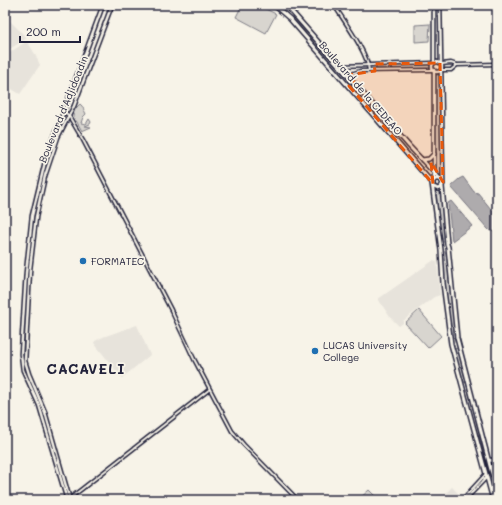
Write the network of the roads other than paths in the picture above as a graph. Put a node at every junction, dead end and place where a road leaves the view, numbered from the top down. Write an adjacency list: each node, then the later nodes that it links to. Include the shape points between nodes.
1 (103, 5): 23 (main road, Boulevard d'Adjidoadin)
2 (112, 5): 24 (main road, Boulevard d'Adjidoadin)
3 (274, 5): 17 (main road, Boulevard de la CEDEAO, via 286,14)
4 (286, 5): 14 (main road)
5 (334, 5): 9 (street)
6 (434, 5): 8 (main road)
7 (440, 5): 11 (main road)
8 (434, 63): 10 (street); 11 (main road); 15 (main road)
9 (369, 64): 10 (street); 14 (street); 18 (street)
10 (374, 64): 19 (street)
11 (441, 64): 13 (street); 16 (main road)
12 (497, 64): 13 (street)
13 (457, 65): 16 (street, via 451,70)
14 (340, 66): 17 (main road); 20 (main road)
15 (433, 70): 16 (main road); 19 (street); 25 (main road)
16 (441, 70): 29 (main road)
17 (335, 71): 22 (main road, Boulevard de la CEDEAO)
18 (369, 71): 19 (street); 20 (street)
19 (375, 71)
20 (348, 74): 21 (main road)
21 (354, 82): 22 (main road); 26 (main road)
22 (349, 86): 30 (main road, Boulevard de la CEDEAO)
23 (64, 111): 24 (street); 36 (main road, Boulevard d'Adjidoadin, via 45,162 32,216 26,268)
24 (69, 116): 36 (main road, Boulevard d'Adjidoadin, via 49,163 36,216); 39 (street, via 156,279)
25 (434, 154): 26 (main road); 27 (main road)
26 (422, 160): 27 (main road)
27 (434, 173): 28 (main road); 30 (main road)
28 (440, 179): 29 (main road); 30 (main road)
29 (442, 182): 31 (main road)
30 (433, 184): 31 (main road, via 438,189); 33 (main road)
31 (442, 186): 32 (main road)
32 (447, 244): 33 (main road, via 443,243); 34 (main road)
33 (440, 246): 35 (main road)
34 (448, 249): 35 (main road); 37 (main road)
35 (441, 250): 38 (main road)
36 (24, 330): 46 (main road, Boulevard d'Adjidoadin, via 21,354 23,370 39,405)
37 (459, 342): 38 (main road, via 455,339); 38 (main road, via 456,347); 40 (main road)
38 (451, 344): 44 (main road)
39 (210, 389): 46 (street); 47 (street, via 232,431)
40 (489, 460): 41 (main road); 42 (main road)
41 (497, 461)
42 (491, 470): 43 (main road); 44 (main road, via 487,470)
43 (493, 474): 44 (main road, via 491,477); 45 (main road)
44 (486, 476): 48 (street); 49 (street); 50 (main road)
45 (497, 488)
46 (69, 499)
47 (298, 500)
48 (462, 500)
49 (465, 500)
50 (493, 500)

